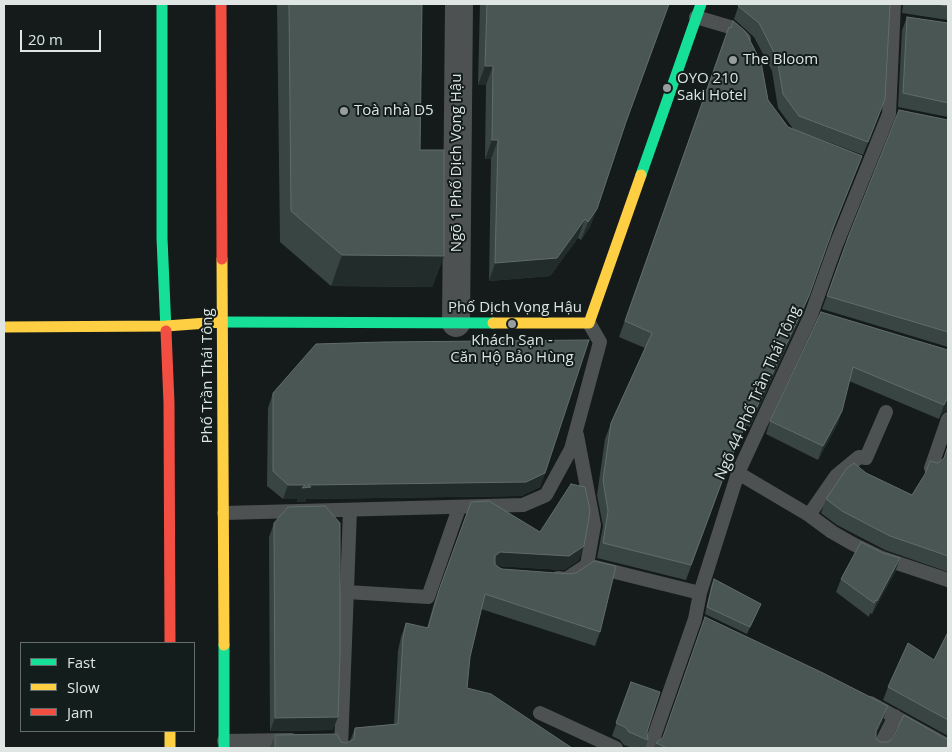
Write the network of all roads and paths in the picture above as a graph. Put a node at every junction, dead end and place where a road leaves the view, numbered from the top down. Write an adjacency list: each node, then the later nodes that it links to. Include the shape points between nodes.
1 (162, 4): 12 (main road, via 162,238)
2 (222, 4): 9 (main road, Phố Trần Thái Tông)
3 (459, 4): 10 (street, Ngõ 1 Phố Dịch Vọng Hậu)
4 (894, 4): 7 (lane, Ngõ 44 Phố Trần Thái Tông, via 898,21)
5 (698, 10): 6 (lane, via 730,28); 11 (main road, Phố Dịch Vọng Hậu)
6 (751, 50)
7 (889, 114): 8 (lane); 18 (lane, Ngõ 44 Phố Trần Thái Tông, via 863,165 815,316)
8 (906, 117)
9 (223, 322): 10 (main road, Phố Dịch Vọng Hậu); 12 (main road, Phố Dịch Vọng Hậu); 21 (main road, Phố Trần Thái Tông)
10 (456, 323): 11 (main road, Phố Dịch Vọng Hậu)
11 (589, 323): 16 (lane, via 600,342)
12 (166, 326): 13 (main road, Phố Dịch Vọng Hậu); 28 (main road)
13 (4, 327)
14 (886, 412): 22 (lane, via 866,458 859,457 836,476)
15 (948, 418): 17 (lane)
16 (576, 430): 19 (lane, via 571,449 546,495 523,505); 23 (lane, via 594,524)
17 (931, 468)
18 (738, 473): 22 (lane); 27 (lane, Ngõ 44 Phố Trần Thái Tông)
19 (459, 508): 20 (lane); 26 (lane, via 428,597)
20 (350, 510): 21 (lane); 26 (lane)
21 (224, 513): 35 (main road, Phố Trần Thái Tông)
22 (809, 515): 25 (lane, via 832,532 882,558)
23 (587, 565): 24 (lane, via 566,579); 27 (lane)
24 (546, 577)
25 (948, 580)
26 (347, 592): 34 (lane)
27 (700, 593): 39 (lane, Ngõ 44 Phố Trần Thái Tông, via 699,621)
28 (170, 642)
29 (855, 695): 31 (lane)
30 (540, 713): 38 (lane)
31 (895, 716): 36 (lane); 40 (lane)
32 (170, 732): 37 (main road)
33 (303, 740): 35 (lane)
34 (338, 742)
35 (224, 745)
36 (948, 746)
37 (170, 748)
38 (616, 748)
39 (650, 748)
40 (879, 748)

